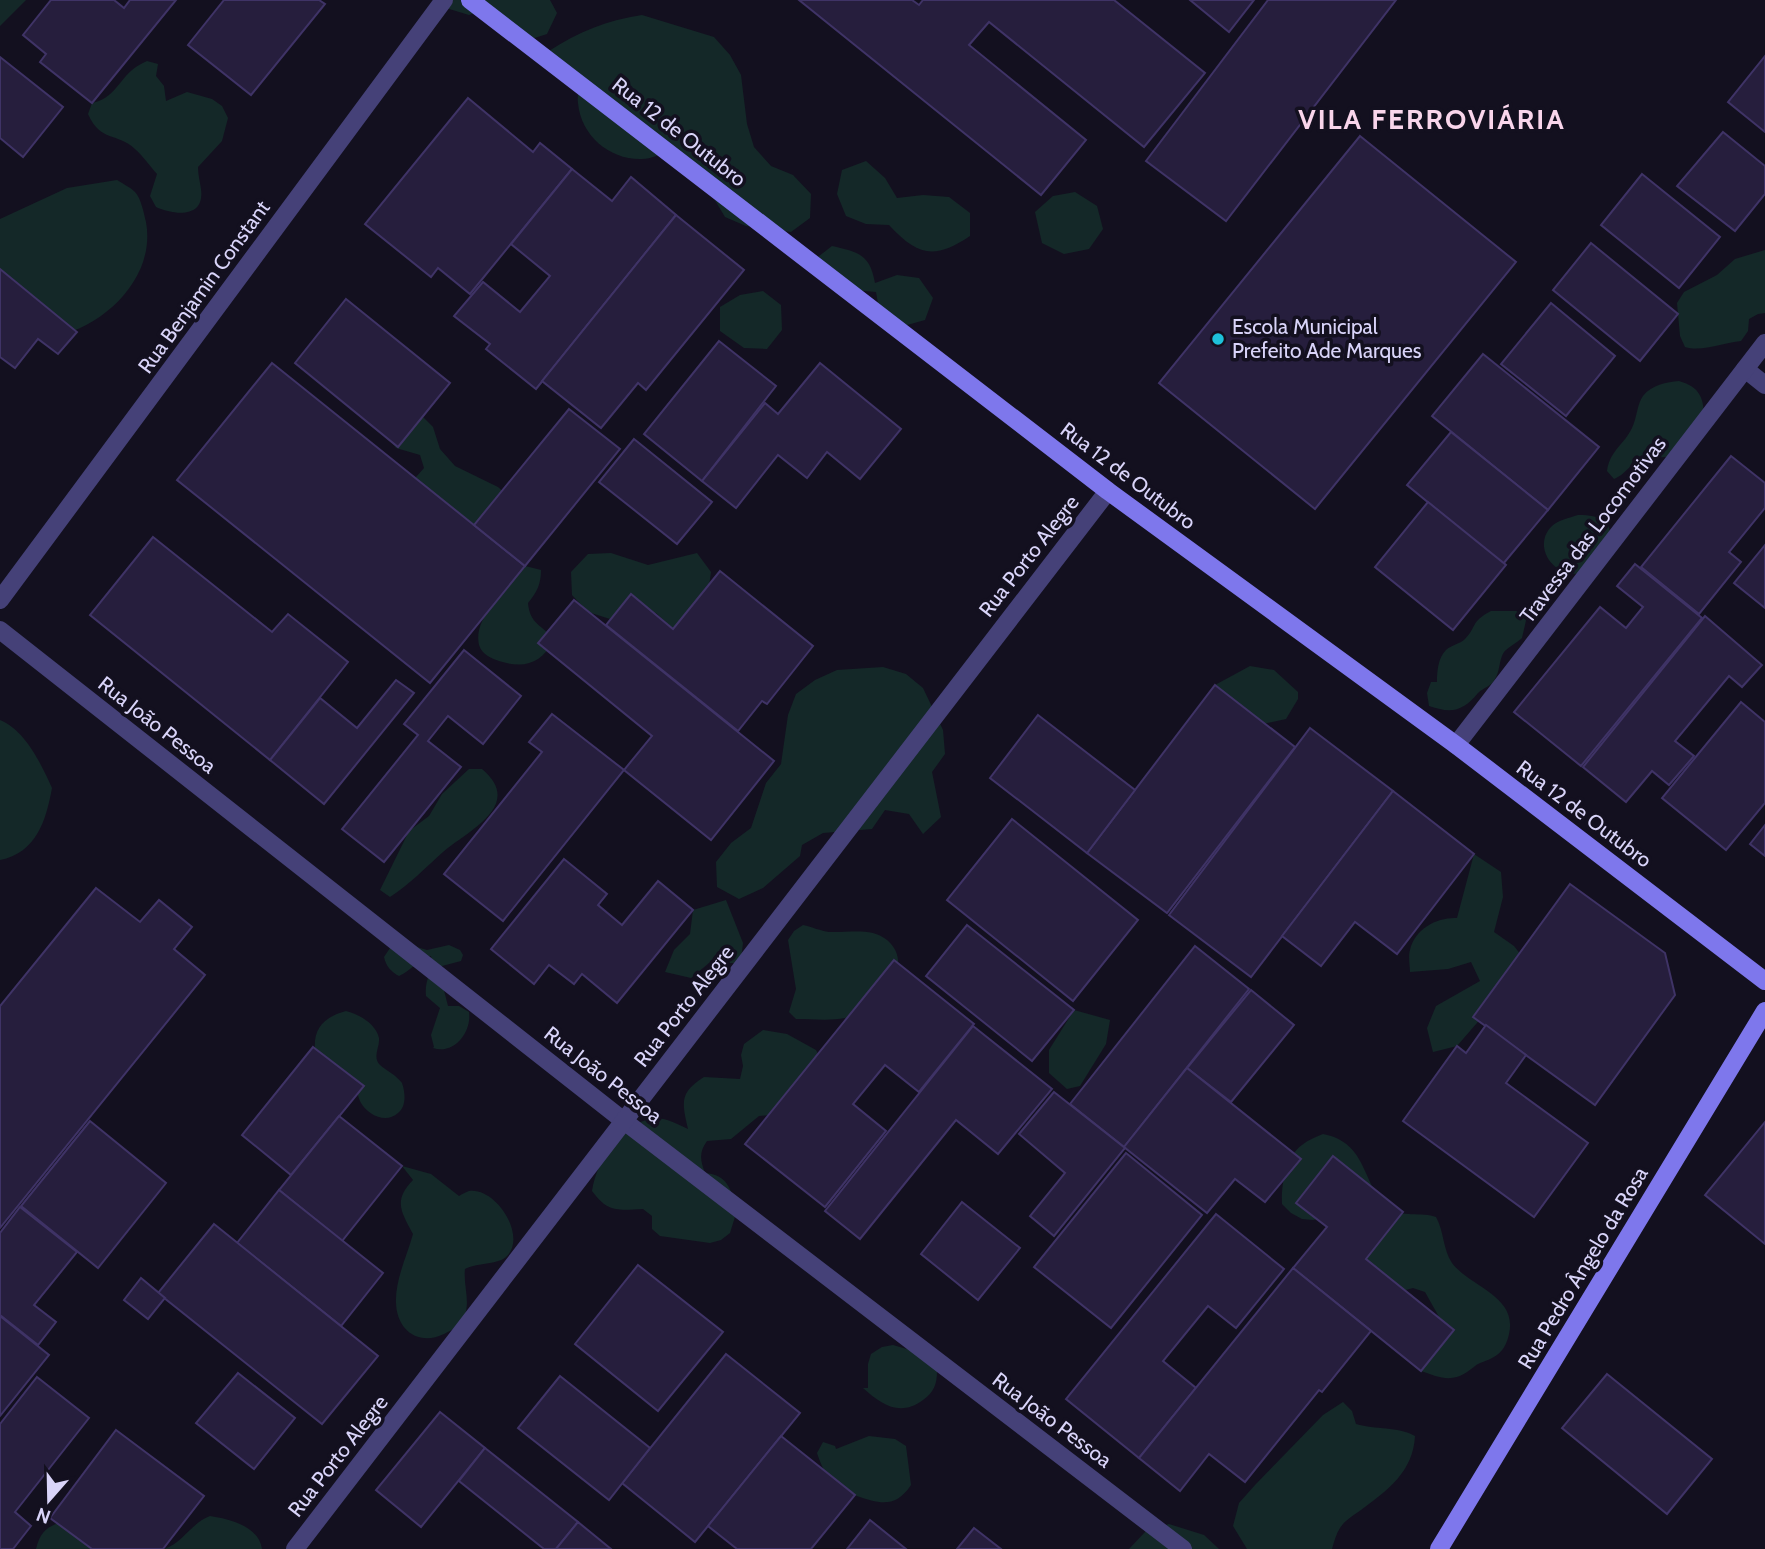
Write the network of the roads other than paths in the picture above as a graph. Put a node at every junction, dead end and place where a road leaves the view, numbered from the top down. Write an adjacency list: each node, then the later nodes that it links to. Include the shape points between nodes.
1 (444, 0): 7 (street, Rua Benjamin Constant)
2 (470, 0): 6 (main road, Rua 12 de Outubro)
3 (1765, 343): 4 (street, Travessa das Locomotivas)
4 (1745, 369): 5 (street); 9 (street, Travessa das Locomotivas)
5 (1765, 385)
6 (1108, 491): 9 (main road, Rua 12 de Outubro); 12 (street, Rua Porto Alegre)
7 (0, 600)
8 (0, 630): 12 (street, Rua João Pessoa)
9 (1457, 745): 10 (main road, Rua 12 de Outubro)
10 (1765, 981)
11 (1765, 1011): 15 (main road, Rua Pedro Ângelo da Rosa)
12 (624, 1121): 13 (street, Rua Porto Alegre); 14 (street, Rua João Pessoa)
13 (295, 1549)
14 (1183, 1549)
15 (1439, 1549)

